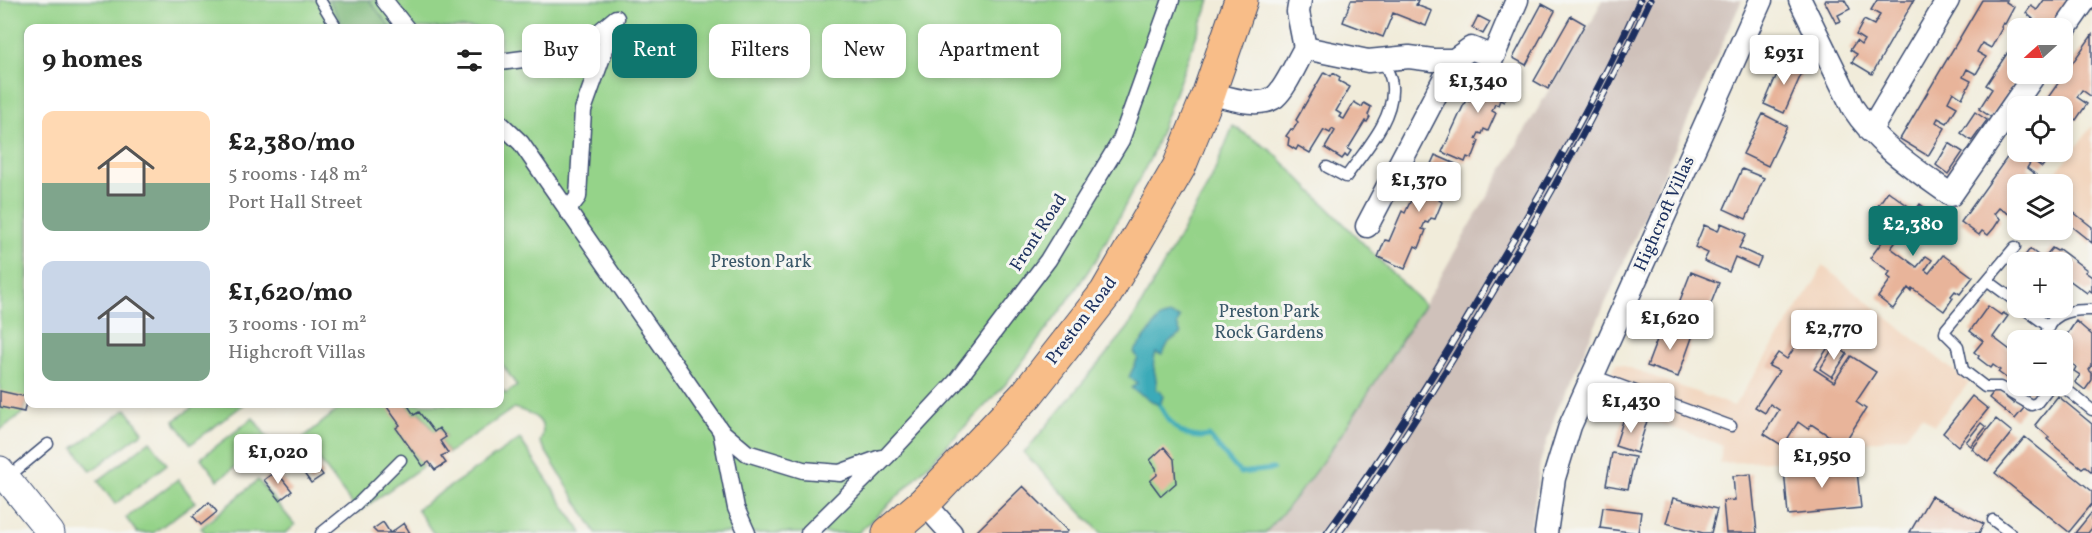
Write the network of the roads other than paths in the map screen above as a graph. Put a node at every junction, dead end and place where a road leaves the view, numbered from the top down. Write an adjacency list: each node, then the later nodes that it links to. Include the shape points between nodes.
1 (320, 0): 12 (lane)
2 (384, 0): 13 (street)
3 (1171, 0): 41 (street, Front Road, via 1121,140 1048,260 956,383)
4 (1241, 0): 19 (highway, Preston Road)
5 (1300, 0): 14 (street, via 1298,12)
6 (1517, 0): 15 (street, via 1493,57 1471,48)
7 (1761, 0): 32 (street, Highcroft Villas)
8 (1800, 0): 21 (street, via 1852,108)
9 (1948, 0): 21 (street)
10 (2085, 0): 11 (street)
11 (2072, 18)
12 (335, 24)
13 (403, 24)
14 (1305, 48): 17 (street, via 1352,59); 19 (street, via 1276,96 1256,101)
15 (1454, 60): 17 (street, via 1409,57); 24 (street)
16 (504, 61): 23 (street, via 554,55 587,42 616,18 583,110 578,197)
17 (1383, 61): 22 (lane, via 1392,85 1389,109 1347,177)
18 (2028, 84): 21 (street, via 1951,195)
19 (1209, 93): 44 (highway, Preston Road, via 1179,167 1106,293 1027,394)
20 (504, 127): 23 (street, Front Road, via 520,143)
21 (1870, 131)
22 (1328, 167)
23 (567, 211): 39 (street, Front Road)
24 (1367, 226)
25 (2014, 247): 26 (lane)
26 (1988, 281): 27 (lane); 33 (lane, via 1946,329 1947,336 1958,346 1964,370 1985,387)
27 (2007, 295)
28 (2092, 310): 30 (lane, via 2063,312)
29 (2037, 318): 30 (lane)
30 (2048, 326): 31 (lane)
31 (2047, 330)
32 (1592, 375): 38 (lane); 52 (street, Highcroft Villas, via 1559,460)
33 (2007, 391)
34 (2073, 395): 37 (lane)
35 (2016, 396): 36 (lane, via 2031,405)
36 (2042, 396)
37 (2092, 410)
38 (1731, 426)
39 (721, 431): 41 (street, Front Road, via 747,453 802,470 840,473); 48 (street, Front Road, via 736,508)
40 (48, 444): 43 (lane)
41 (887, 456): 49 (street, Front Road)
42 (401, 460): 47 (lane)
43 (3, 474): 46 (street)
44 (924, 503): 50 (highway, Preston Road); 51 (street)
45 (1993, 520): 53 (lane)
46 (51, 533)
47 (321, 533)
48 (747, 533)
49 (809, 533)
50 (889, 533)
51 (951, 533)
52 (1546, 533)
53 (2010, 533)

